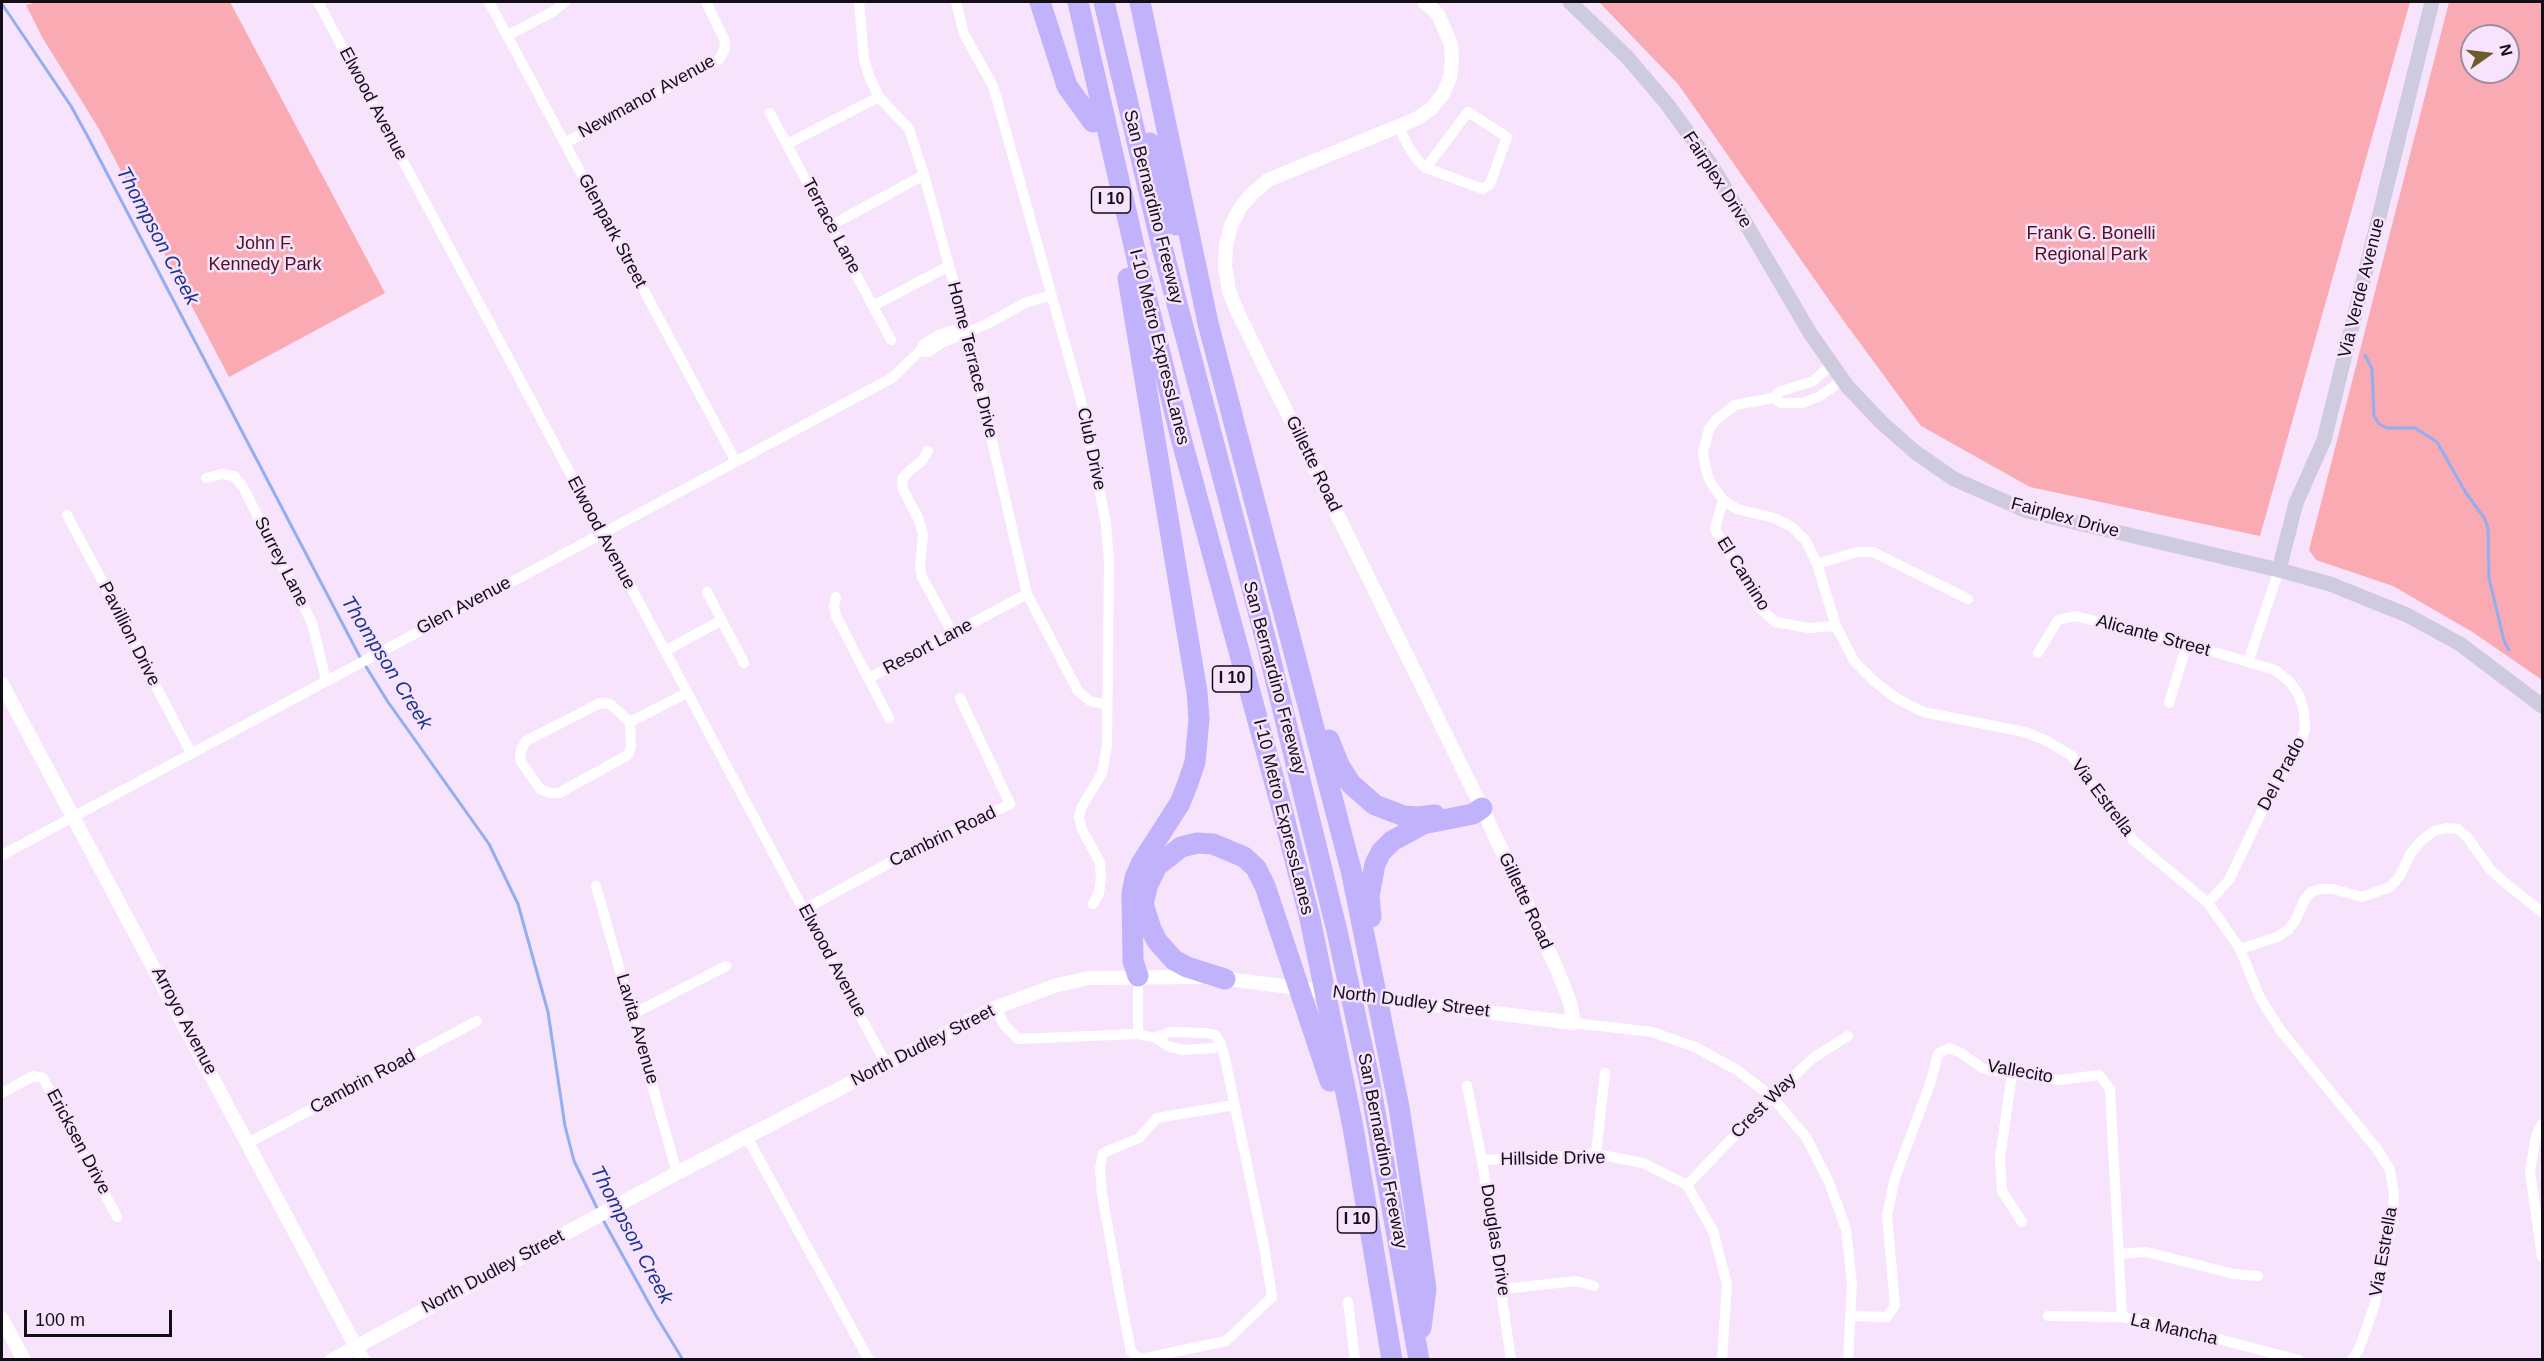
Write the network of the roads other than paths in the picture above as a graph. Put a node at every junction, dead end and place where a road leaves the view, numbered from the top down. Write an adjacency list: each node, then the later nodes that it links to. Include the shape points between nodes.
1 (318, 2): 42 (street, Elwood Avenue)
2 (489, 2): 15 (street, Glenpark Street)
3 (565, 2): 15 (street)
4 (706, 2): 20 (street, Newmanor Avenue, via 724,39 725,48 719,60)
5 (859, 2): 16 (street, Home Terrace Drive, via 864,59)
6 (956, 2): 27 (street, Club Drive, via 964,34 993,86)
7 (1040, 2): 18 (highway, via 1067,86)
8 (1064, 2): 18 (highway, San Bernardino Freeway / I 10)
9 (1078, 2): 129 (highway, I-10 Metro ExpressLanes, via 1178,426 1307,909 1353,1127)
10 (1140, 2): 29 (highway)
11 (1425, 2): 19 (street, Gillette Road, via 1446,29 1452,61 1450,78 1431,109)
12 (1570, 2): 32 (main road, Fairplex Drive, via 1627,57 1712,166)
13 (2432, 2): 44 (main road, Via Verde Avenue, via 2324,440 2296,503)
14 (1101, 4): 29 (highway); 122 (highway, San Bernardino Freeway / I 10, via 1329,897 1367,1066)
15 (507, 36): 20 (street, Glenpark Street)
16 (879, 97): 21 (street); 23 (street, Home Terrace Drive, via 909,129)
17 (770, 113): 21 (street, Terrace Lane)
18 (1093, 122): 26 (highway, San Bernardino Freeway / I 10)
19 (1399, 127): 22 (street); 69 (street, Gillette Road, via 1269,180 1240,208 1226,245 1225,267 1238,313)
20 (565, 143): 38 (street, Glenpark Street)
21 (787, 144): 24 (street, Terrace Lane)
22 (1426, 168): 22 (street, via 1483,189 1490,184 1507,136 1468,112)
23 (924, 175): 24 (street); 25 (street, Home Terrace Drive)
24 (830, 226): 28 (street, Terrace Lane)
25 (949, 266): 28 (street); 30 (street, Home Terrace Drive)
26 (1128, 278): 80 (highway, via 1199,719 1195,762 1188,783 1180,803 1141,864 1132,894 1133,961); 96 (highway, San Bernardino Freeway / I 10, via 1290,891)
27 (1051, 295): 30 (street, Glen Avenue); 64 (street, Club Drive, via 1083,408 1107,533)
28 (873, 306): 31 (street, Terrace Lane)
29 (1208, 323): 55 (highway)
30 (967, 331): 38 (street, Glen Avenue, via 959,328 929,352 920,351 892,378); 46 (street, Home Terrace Drive)
31 (891, 340)
32 (1832, 364): 33 (main road, Fairplex Drive); 34 (street)
33 (1843, 380): 36 (street); 44 (main road, Fairplex Drive, via 1915,452 1954,479 1989,496 2065,521)
34 (1801, 387): 35 (street, via 1779,392); 36 (street)
35 (1773, 398): 36 (street, via 1781,403); 40 (street, via 1736,405 1709,429 1704,463)
36 (1806, 402)
37 (928, 451): 51 (street, via 902,479 903,489 923,535 922,577)
38 (735, 460): 42 (street, Glen Avenue)
39 (206, 478): 59 (street, Surrey Lane, via 234,476 243,487 312,624)
40 (1723, 500): 43 (street, Via Estrella, via 1737,509 1792,527 1806,541); 50 (street, El Camino, via 1715,529 1761,609 1775,622 1809,628)
41 (67, 515): 68 (street, Pavillion Drive)
42 (601, 533): 53 (street, Elwood Avenue); 59 (street, Glen Avenue)
43 (1817, 564): 48 (street, via 1857,552 1873,552); 50 (street, Via Estrella)
44 (2279, 570): 56 (street); 65 (main road, Fairplex Drive, via 2407,615 2460,644)
45 (707, 592): 49 (street)
46 (1027, 594): 51 (street, Resort Lane); 64 (street, Home Terrace Drive, via 1078,691 1090,701)
47 (836, 597): 58 (street, via 836,616)
48 (1968, 599)
49 (722, 620): 53 (street); 57 (street)
50 (1836, 626): 73 (street, Via Estrella, via 1854,661 1896,698 1923,712 2025,732 2072,756 2134,842)
51 (952, 634): 58 (street, Resort Lane)
52 (2187, 644): 54 (street, Alicante Street, via 2075,616 2058,620); 56 (street, Alicante Street); 63 (street)
53 (665, 651): 61 (street, Elwood Avenue)
54 (2038, 652)
55 (1295, 657): 69 (highway, via 1339,765 1362,795 1389,811 1419,818); 84 (highway, via 1351,870)
56 (2248, 662): 73 (street, Del Prado, via 2275,670 2289,681 2299,695 2305,730 2229,880)
57 (744, 663)
58 (869, 678): 66 (street, Resort Lane)
59 (326, 680): 68 (street, Glen Avenue)
60 (2, 684): 70 (street, Arroyo Avenue)
61 (687, 693): 67 (street); 76 (street, Elwood Avenue)
62 (960, 698): 76 (street, Cambrin Road, via 1010,804)
63 (2169, 703)
64 (1107, 705): 74 (street, Club Drive, via 1106,760 1079,818 1100,862 1099,893)
65 (2542, 706)
66 (889, 718)
67 (630, 722): 67 (street, via 610,704 600,703 526,741 520,760 540,789 559,793 628,755)
68 (191, 753): 70 (street, Glen Avenue)
69 (1482, 808): 84 (highway, via 1406,832 1381,852 1375,864 1369,896); 86 (street, Gillette Road, via 1556,967)
70 (72, 816): 71 (street, Glen Avenue); 103 (street, Arroyo Avenue)
71 (2, 855)
72 (596, 886): 83 (street, Lavita Avenue)
73 (2208, 903): 78 (street, Via Estrella)
74 (1093, 904)
75 (1143, 904): 80 (highway, via 1144,962); 81 (highway, via 1157,941 1174,960); 96 (highway, via 1157,866 1181,847 1213,844 1244,857 1256,868)
76 (804, 909): 93 (street, Elwood Avenue)
77 (2542, 912): 78 (street, via 2490,869 2458,829 2446,828 2422,840 2390,887 2361,897 2333,889 2312,892 2288,930)
78 (2240, 949): 134 (street, Via Estrella, via 2260,998 2281,1031 2390,1170 2393,1220 2374,1307)
79 (726, 966): 83 (street)
80 (1138, 976): 81 (street, North Dudley Street); 82 (street, North Dudley Street, via 1089,978 1057,985); 88 (street)
81 (1225, 978): 86 (street, North Dudley Street)
82 (995, 1008): 88 (street, via 1018,1039); 93 (street, North Dudley Street)
83 (633, 1014): 106 (street, Lavita Avenue)
84 (1381, 1020): 122 (highway, via 1399,1107 1426,1289)
85 (477, 1021): 103 (street, Cambrin Road)
86 (1574, 1023): 99 (street, via 1652,1032 1695,1047 1737,1070)
87 (1186, 1033): 90 (street, via 1170,1032); 91 (street, via 1216,1035); 92 (street)
88 (1138, 1034): 90 (street)
89 (1848, 1036): 99 (street, Crest Way, via 1813,1058)
90 (1155, 1038): 92 (street)
91 (1220, 1042): 92 (street, via 1214,1048); 100 (street)
92 (1185, 1050)
93 (886, 1064): 102 (street, North Dudley Street)
94 (1605, 1073): 104 (street)
95 (2012, 1074): 109 (street, via 2000,1158 2002,1191); 111 (street, Vallecito, via 2059,1080 2099,1075 2110,1089); 117 (street, Vallecito, via 1982,1068 1949,1048 1938,1054 1895,1178 1887,1215 1895,1305 1887,1317)
96 (1330, 1081): 128 (highway, San Bernardino Freeway / I 10, via 1353,1190)
97 (1467, 1086): 105 (street, Douglas Drive)
98 (2, 1093): 108 (street, Ericksen Drive, via 33,1076 43,1077)
99 (1772, 1097): 107 (street, Crest Way); 117 (street, via 1806,1137 1829,1182 1846,1229 1852,1284)
100 (1234, 1105): 100 (street, via 1272,1297 1226,1341 1141,1359 1131,1352 1119,1290 1102,1194 1103,1153 1139,1138 1157,1118)
101 (2542, 1124): 110 (street, via 2530,1172)
102 (747, 1137): 106 (street, North Dudley Street); 126 (street)
103 (248, 1143): 121 (street, Arroyo Avenue)
104 (1596, 1154): 105 (street, Hillside Drive); 107 (street, Hillside Drive, via 1643,1163)
105 (1482, 1160): 115 (street, Douglas Drive)
106 (677, 1173): 121 (street, North Dudley Street)
107 (1687, 1185): 131 (street, via 1713,1231 1727,1284)
108 (117, 1217)
109 (2022, 1222)
110 (2541, 1239): 112 (street)
111 (2119, 1254): 113 (street, via 2146,1252 2234,1274); 119 (street, Vallecito)
112 (2542, 1257)
113 (2258, 1276)
114 (1594, 1286): 115 (street, via 1576,1281)
115 (1503, 1289): 130 (street, Douglas Drive)
116 (1348, 1302): 127 (street)
117 (1850, 1316): 132 (street)
118 (2048, 1316): 119 (street, La Mancha)
119 (2122, 1317): 133 (street, La Mancha)
120 (2, 1319): 123 (street)
121 (356, 1346): 124 (street, North Dudley Street); 125 (street, Arroyo Avenue)
122 (1414, 1357)
123 (24, 1359)
124 (332, 1359)
125 (363, 1359)
126 (869, 1359)
127 (1355, 1359)
128 (1377, 1359)
129 (1392, 1359)
130 (1511, 1359)
131 (1722, 1359)
132 (1848, 1359)
133 (2299, 1359)
134 (2352, 1359)

